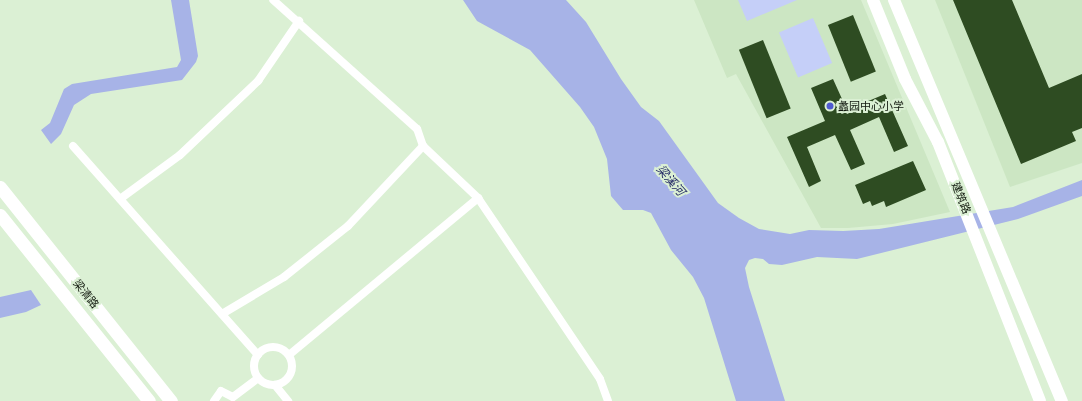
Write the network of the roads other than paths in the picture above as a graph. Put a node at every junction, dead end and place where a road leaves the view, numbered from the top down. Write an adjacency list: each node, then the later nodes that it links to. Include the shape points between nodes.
1 (273, 0): 4 (street)
2 (873, 0): 6 (main road, 建筑路)
3 (894, 0): 5 (main road, 建筑路)
4 (299, 22): 8 (street, via 417,129); 11 (street, via 258,81 180,155)
5 (924, 72): 6 (main road); 25 (main road, 建筑路)
6 (905, 79): 24 (main road, 建筑路, via 938,142 964,204)
7 (73, 146): 11 (street)
8 (423, 146): 10 (street); 13 (street, via 348,226 284,277)
9 (0, 187): 20 (main road, 梁清路)
10 (478, 198): 15 (street); 23 (street, via 600,379)
11 (120, 199): 13 (street)
12 (0, 215): 19 (main road, 梁清路)
13 (222, 314): 14 (street)
14 (258, 355): 15 (street, via 273,347); 16 (street, via 254,366)
15 (289, 355): 17 (street, via 292,361 291,374 282,383)
16 (258, 378): 17 (street, via 269,385); 18 (street)
17 (275, 385): 22 (street)
18 (234, 399): 21 (street, via 220,391)
19 (148, 401)
20 (171, 401)
21 (214, 401)
22 (288, 401)
23 (608, 401)
24 (1040, 401)
25 (1062, 401)

